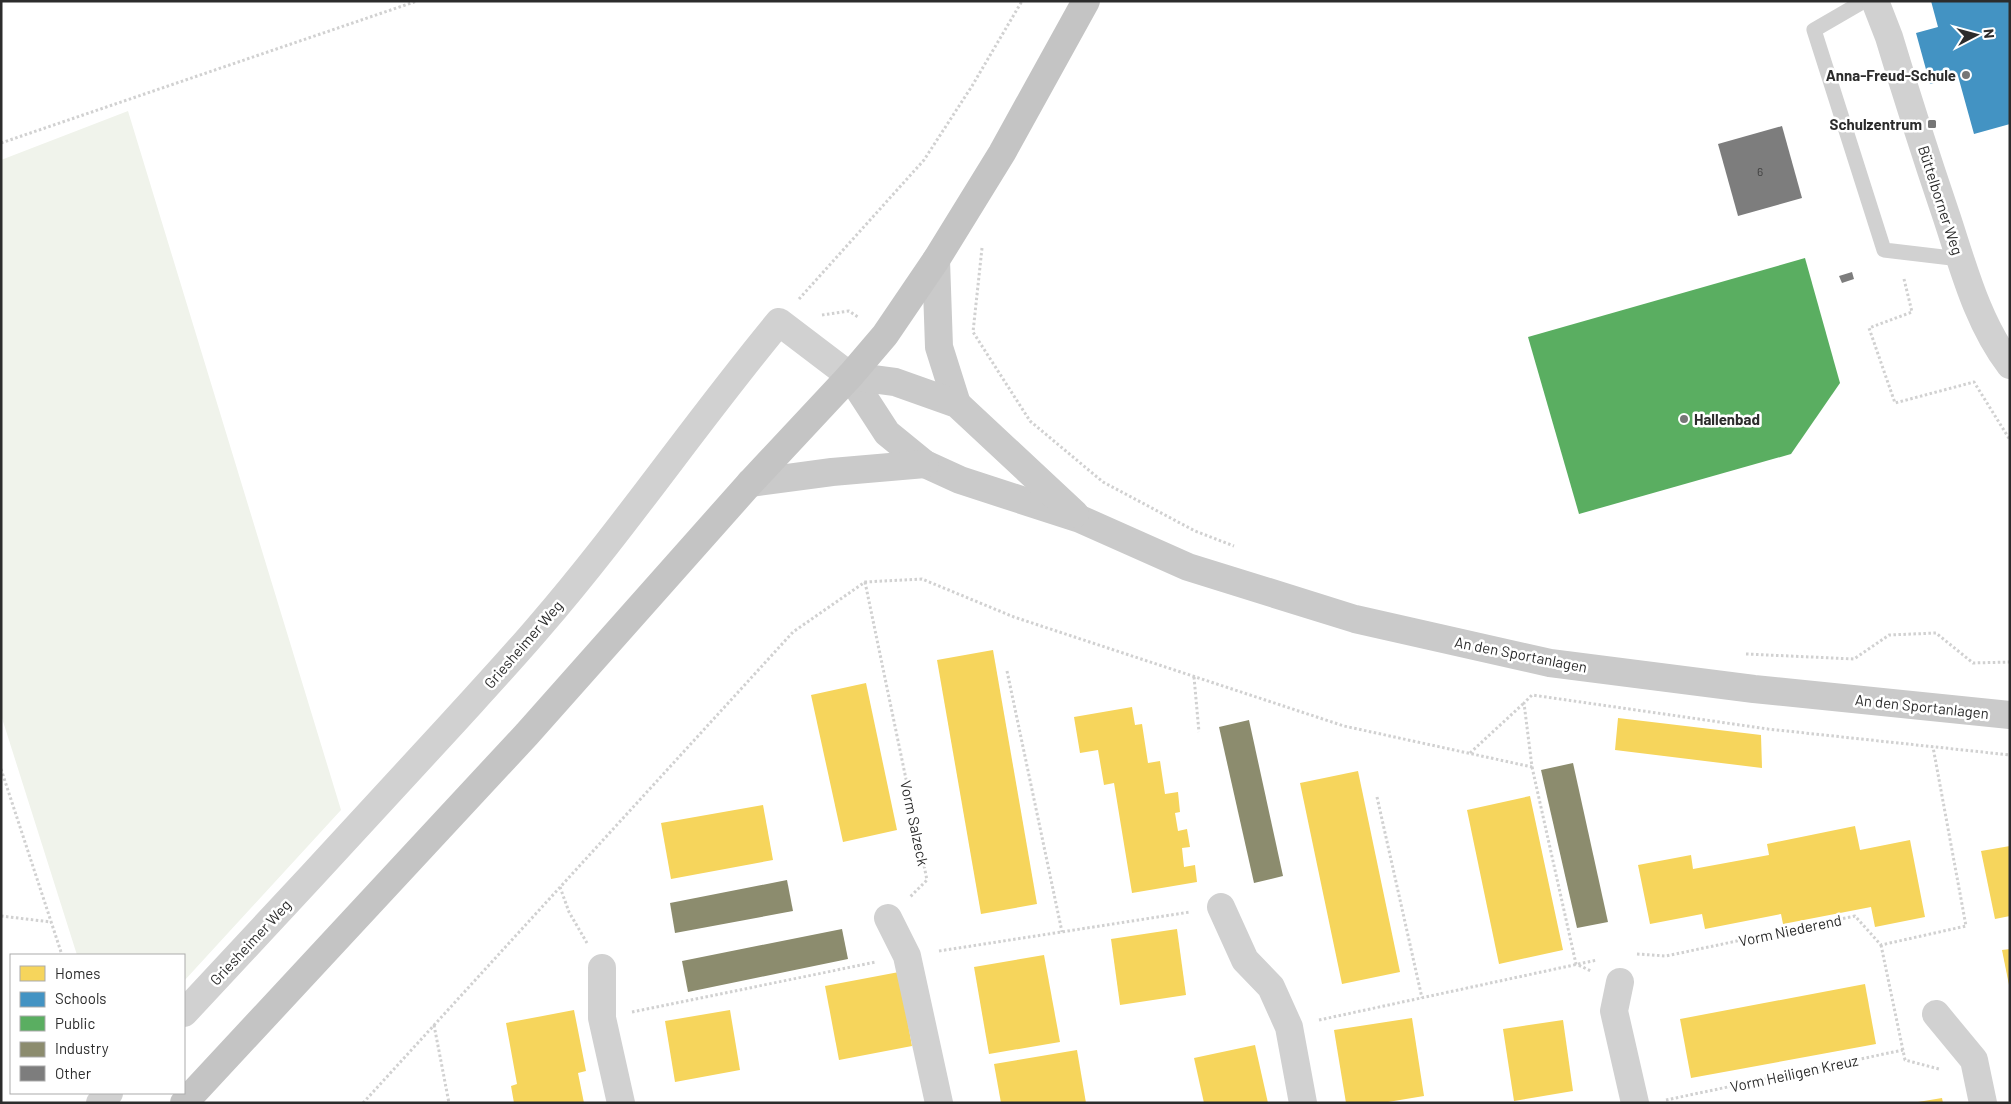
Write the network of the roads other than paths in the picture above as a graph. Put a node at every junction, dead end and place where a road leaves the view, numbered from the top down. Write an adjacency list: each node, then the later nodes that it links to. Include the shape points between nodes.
1 (1086, 1): 5 (main road, via 1002,153)
2 (1864, 1): 4 (lane, via 1814,30 1884,250)
3 (1875, 1): 4 (street, Büttelborner Weg)
4 (1960, 259): 6 (street, Büttelborner Weg, via 1978,308 1998,350)
5 (936, 260): 7 (main road, via 885,335); 8 (main road, via 939,346)
6 (2010, 365)
7 (850, 376): 8 (main road, via 895,382); 9 (main road, via 887,433); 10 (main road); 17 (street, Griesheimer Weg, via 779,322 731,380 621,527 538,628)
8 (956, 404): 11 (main road)
9 (925, 464): 10 (main road); 11 (main road, via 960,480)
10 (750, 483): 19 (main road, via 527,734)
11 (1080, 519): 12 (main road, An den Sportanlagen, via 1188,567 1355,619 1550,663 1754,689)
12 (2010, 715)
13 (1221, 907): 22 (street, via 1245,960 1271,987 1289,1027)
14 (888, 918): 21 (street, via 907,956)
15 (602, 968): 20 (street, via 602,1018)
16 (1620, 982): 23 (street, via 1614,1011)
17 (185, 1012)
18 (1936, 1014): 24 (street, via 1974,1060)
19 (184, 1103)
20 (621, 1103)
21 (940, 1103)
22 (1303, 1103)
23 (1635, 1103)
24 (1983, 1103)

